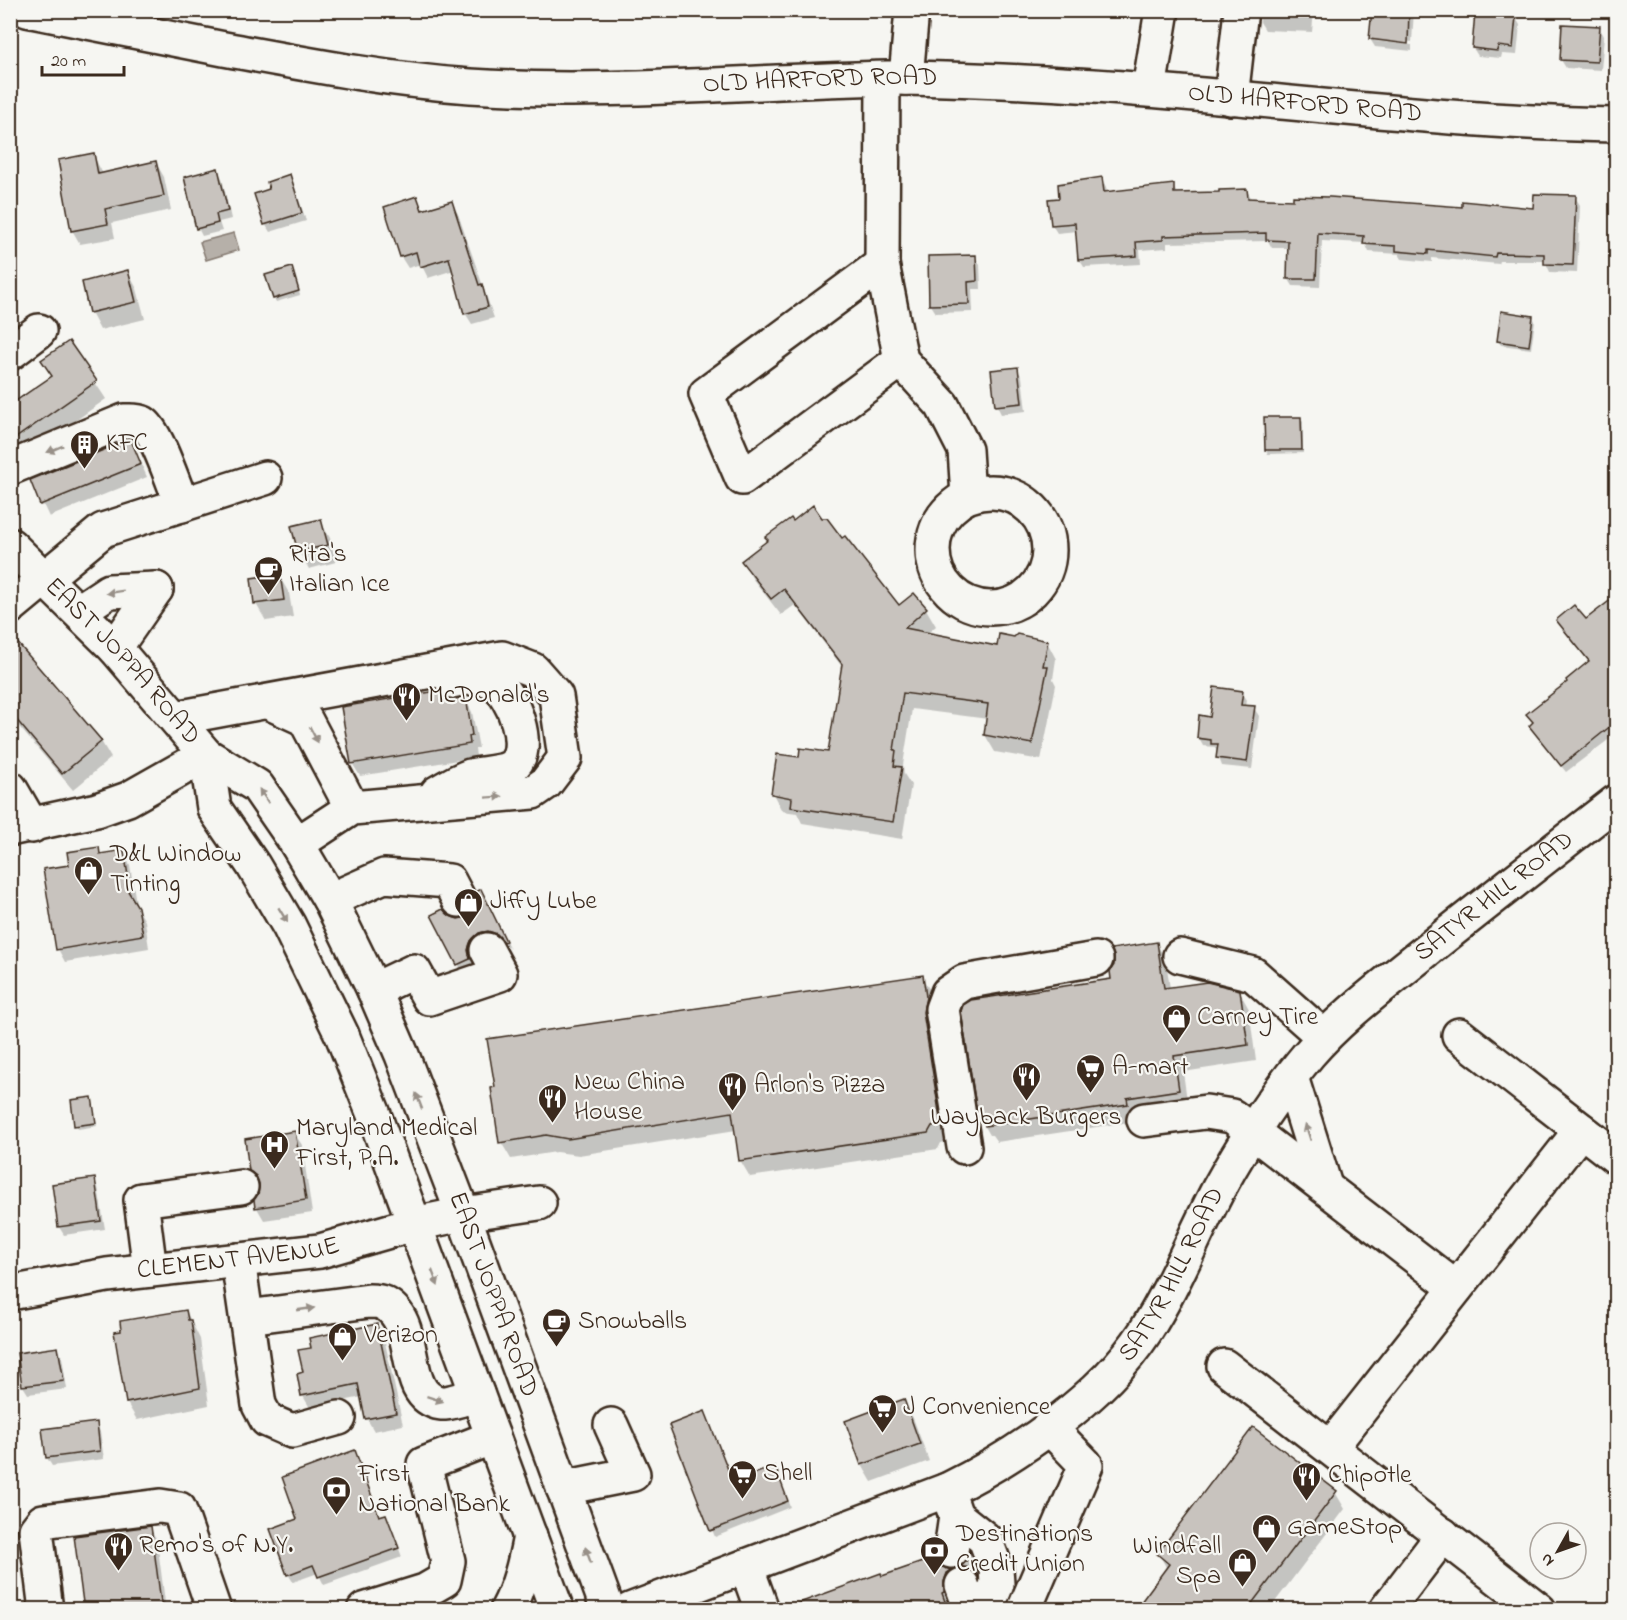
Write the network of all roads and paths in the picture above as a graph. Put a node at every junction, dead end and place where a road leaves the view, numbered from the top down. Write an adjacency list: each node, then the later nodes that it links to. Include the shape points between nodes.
1 (27, 10): 5 (street, OLD HARFORD ROAD, via 310,65 467,86 626,88)
2 (912, 10): 5 (street)
3 (1162, 10): 6 (street)
4 (1241, 10): 7 (street)
5 (894, 78): 6 (street, OLD HARFORD ROAD); 9 (street)
6 (1149, 89): 7 (street, OLD HARFORD ROAD)
7 (1231, 98): 8 (street, OLD HARFORD ROAD, via 1439,118)
8 (1617, 125)
9 (882, 264): 12 (street); 12 (street, via 706,393 742,478)
10 (39, 331): 11 (street)
11 (10, 353)
12 (901, 360): 15 (street, via 942,405 965,450)
13 (10, 468): 16 (street, one-way to 13, via 152,434 143,423 133,420 86,435)
14 (265, 478): 16 (street)
15 (968, 496)
16 (182, 505): 18 (street, via 103,530)
17 (10, 545): 18 (street, EAST JOPPA ROAD)
18 (44, 578): 19 (street); 20 (street, EAST JOPPA ROAD)
19 (10, 607)
20 (79, 611): 21 (street, EAST JOPPA ROAD); 21 (street, one-way to 20, via 156,589 109,591)
21 (115, 648): 24 (street, EAST JOPPA ROAD)
22 (327, 691): 23 (street); 28 (street, via 358,697 478,678 493,682 504,692 518,720 523,742 520,756 510,767 469,777); 28 (street, one-way to 22, via 522,795 546,783 566,758 556,696 533,670 502,658)
23 (268, 702): 24 (street); 29 (street, one-way to 29, via 305,719)
24 (176, 718): 25 (street, EAST JOPPA ROAD)
25 (207, 755): 30 (street, via 128,799); 31 (street, EAST JOPPA ROAD, one-way to 25, via 258,786); 50 (street, EAST JOPPA ROAD, one-way to 50, via 214,808 253,865 314,975 342,1035)
26 (10, 788): 30 (street)
27 (1617, 802): 39 (street, SATYR HILL ROAD, via 1434,944)
28 (416, 803): 29 (street)
29 (352, 808): 31 (street)
30 (21, 827)
31 (297, 844): 32 (street, EAST JOPPA ROAD)
32 (330, 900): 33 (street, via 384,876 449,881); 37 (street, EAST JOPPA ROAD)
33 (459, 900)
34 (488, 950): 37 (street, via 500,974 429,998 414,971)
35 (1180, 956): 39 (street, via 1253,974)
36 (1096, 959): 44 (street, via 964,982 948,993 942,1009)
37 (374, 990): 49 (street, EAST JOPPA ROAD, one-way to 37)
38 (1459, 1035): 43 (street)
39 (1324, 1037): 40 (street, SATYR HILL ROAD)
40 (1291, 1077): 42 (street, SATYR HILL ROAD); 46 (street, one-way to 40)
41 (1144, 1120): 42 (street, via 1206,1112 1232,1116)
42 (1253, 1130): 46 (street); 60 (street, SATYR HILL ROAD, via 1145,1332 1100,1386)
43 (1581, 1130): 45 (street); 53 (street)
44 (964, 1147)
45 (1617, 1157)
46 (1325, 1186): 53 (street)
47 (241, 1187): 52 (street, via 141,1200)
48 (539, 1203): 49 (street, CLEMENT AVENUE)
49 (463, 1214): 50 (street, CLEMENT AVENUE); 63 (street, EAST JOPPA ROAD)
50 (414, 1224): 51 (street, CLEMENT AVENUE, via 320,1251); 57 (street, EAST JOPPA ROAD, one-way to 57)
51 (238, 1260): 52 (street, CLEMENT AVENUE); 55 (street)
52 (150, 1270): 54 (street, CLEMENT AVENUE)
53 (1456, 1288): 62 (street)
54 (10, 1293)
55 (248, 1317): 57 (street, one-way to 57, via 369,1301 383,1303 402,1320 417,1383 426,1396 441,1403); 58 (street, via 259,1405 267,1420 292,1431)
56 (1224, 1366): 62 (street)
57 (477, 1394): 61 (street, EAST JOPPA ROAD)
58 (339, 1418)
59 (611, 1425): 63 (street, via 633,1474)
60 (1049, 1427): 64 (street, SATYR HILL ROAD, via 977,1475); 78 (street, via 1086,1465)
61 (493, 1437): 66 (street, EAST JOPPA ROAD); 71 (street, via 424,1464 448,1561 444,1580 425,1591)
62 (1330, 1447): 65 (street)
63 (563, 1488): 74 (street, EAST JOPPA ROAD, one-way to 63)
64 (952, 1503): 67 (street); 68 (street, SATYR HILL ROAD); 77 (street, via 985,1539 996,1568 997,1584)
65 (1443, 1535): 79 (street); 80 (street)
66 (530, 1536): 72 (street, via 523,1573); 73 (street, EAST JOPPA ROAD)
67 (951, 1551)
68 (746, 1566): 75 (street, SATYR HILL ROAD); 76 (street)
69 (46, 1610): 70 (street, via 36,1530 43,1521 160,1506 180,1509)
70 (214, 1610)
71 (364, 1610)
72 (507, 1610)
73 (557, 1610)
74 (608, 1610)
75 (630, 1610)
76 (762, 1610)
77 (986, 1610)
78 (1024, 1610)
79 (1386, 1610)
80 (1539, 1610)

